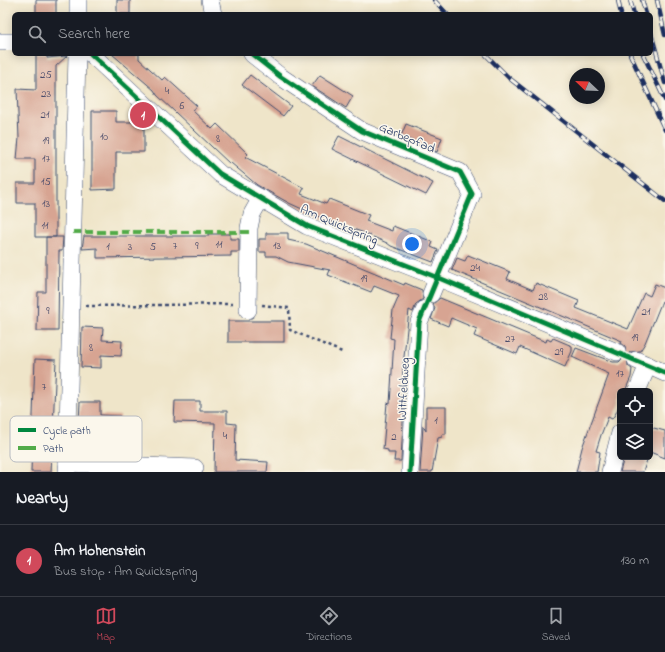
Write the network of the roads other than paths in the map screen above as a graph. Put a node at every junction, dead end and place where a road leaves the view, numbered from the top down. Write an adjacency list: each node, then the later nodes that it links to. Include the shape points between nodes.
1 (78, 0): 3 (street)
2 (210, 0): 4 (street)
3 (78, 12)
4 (213, 12)
5 (0, 42): 6 (street)
6 (12, 42)
7 (77, 56): 16 (street)
8 (94, 56): 10 (street, Am Quickspring, via 220,174)
9 (255, 56): 11 (street, Garbepfad, via 281,77 362,131 460,172 472,194)
10 (261, 198): 11 (street, Am Quickspring, via 307,226); 12 (street, via 252,214 249,228)
11 (439, 278): 13 (street, Am Quickspring); 20 (street, Wittfeldweg, via 419,322)
12 (248, 307)
13 (617, 352)
14 (665, 373): 15 (street, via 642,362)
15 (638, 388)
16 (68, 416)
17 (617, 444): 21 (street)
18 (67, 468): 19 (street)
19 (195, 468)
20 (410, 472)
21 (610, 472)

